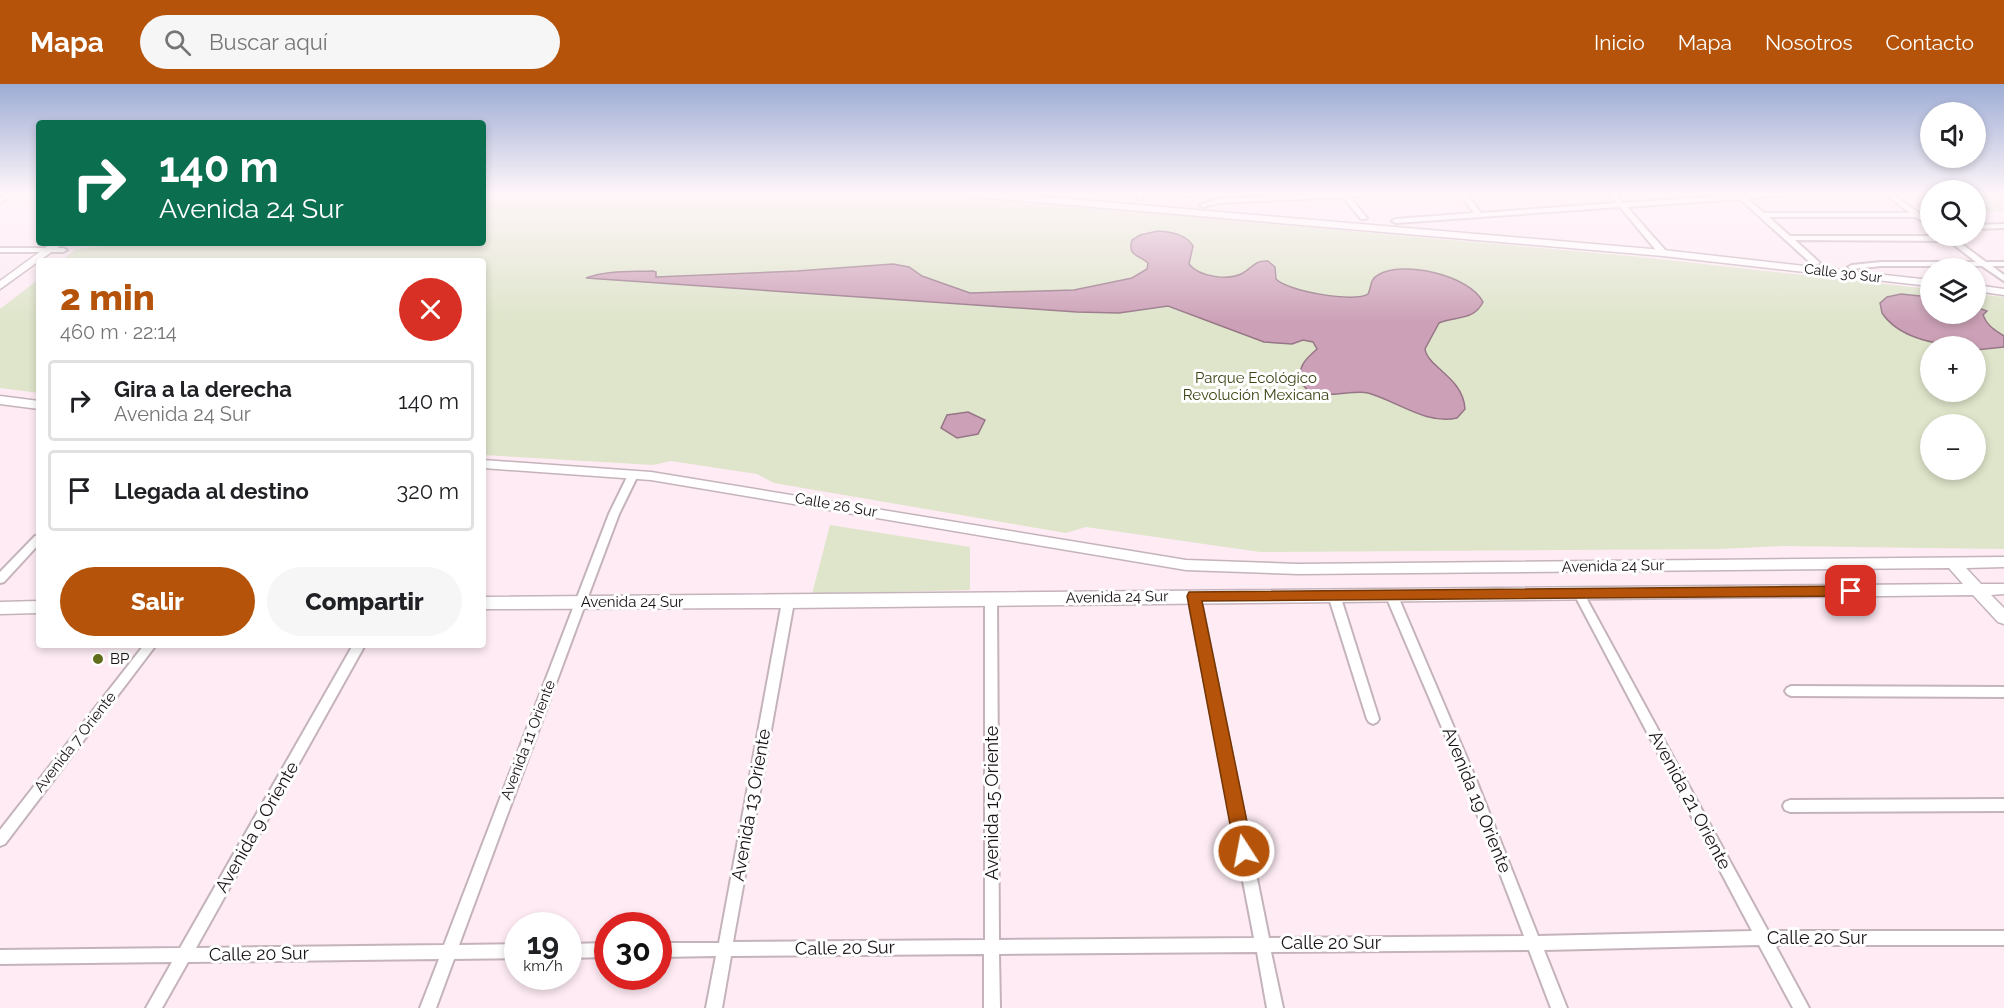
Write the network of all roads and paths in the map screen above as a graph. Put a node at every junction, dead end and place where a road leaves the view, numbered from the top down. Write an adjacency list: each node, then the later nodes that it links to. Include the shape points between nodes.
1 (1500, 236): 8 (main road, Calle 30 Sur)
2 (1539, 236): 8 (main road, Calle 30 Sur)
3 (1649, 236): 8 (street)
4 (1920, 237): 5 (street)
5 (1789, 238): 13 (street)
6 (1961, 246): 11 (street)
7 (58, 249): 9 (street); 10 (main road)
8 (1660, 249): 13 (main road, Calle 30 Sur); 23 (main road, Calle 30 Sur)
9 (0, 250)
10 (44, 258)
11 (1977, 258)
12 (36, 263): 24 (main road)
13 (1816, 263): 18 (main road, Calle 30 Sur)
14 (1920, 264): 18 (street, Calle 30 Sur)
15 (1986, 264): 16 (street, Calle 30 Sur)
16 (2004, 264)
17 (1986, 265): 22 (street)
18 (1852, 267): 20 (main road, Calle 30 Sur)
19 (36, 270): 27 (main road)
20 (1920, 274)
21 (1986, 280): 22 (main road)
22 (2004, 281)
23 (1920, 282)
24 (0, 286)
25 (1986, 289): 26 (main road)
26 (2004, 292)
27 (0, 298)
28 (2, 402): 29 (main road)
29 (36, 405)
30 (486, 464): 31 (main road, Calle 26 Sur)
31 (633, 475): 35 (main road, Calle 26 Sur, via 816,501); 44 (street, Avenida 11 Oriente)
32 (36, 541): 36 (street)
33 (1952, 562): 34 (main road, Avenida 24 Sur); 35 (main road, Avenida 24 Sur, via 1298,569); 38 (main road)
34 (2004, 562)
35 (1186, 565)
36 (0, 579)
37 (2004, 589): 38 (main road, Avenida 24 Sur)
38 (1978, 590): 39 (main road, Avenida 24 Sur); 49 (main road)
39 (1578, 592): 40 (main road, Avenida 24 Sur); 58 (street, Avenida 21 Oriente)
40 (1390, 594): 41 (main road, Avenida 24 Sur); 61 (street, Avenida 19 Oriente)
41 (1334, 595): 42 (main road, Avenida 24 Sur); 54 (street)
42 (1194, 596): 43 (main road, Avenida 24 Sur); 60 (street)
43 (991, 599): 45 (main road, Avenida 24 Sur); 62 (street, Avenida 15 Oriente)
44 (580, 602): 45 (main road, Avenida 24 Sur); 46 (main road, Avenida 24 Sur); 66 (street, Avenida 11 Oriente)
45 (788, 602): 63 (street, Avenida 13 Oriente)
46 (486, 603)
47 (36, 607): 48 (main road)
48 (0, 608)
49 (2004, 618)
50 (148, 648): 57 (street, Avenida 7 Oriente)
51 (357, 648): 67 (street, Avenida 9 Oriente)
52 (1791, 691): 53 (street)
53 (2004, 692)
54 (1373, 719)
55 (2004, 805): 56 (street)
56 (1790, 806)
57 (0, 840)
58 (1763, 938): 59 (street, Calle 20 Sur); 61 (street, Calle 20 Sur); 75 (street, Avenida 21 Oriente)
59 (2004, 938)
60 (1262, 943): 61 (street, Calle 20 Sur); 62 (street, Calle 20 Sur); 73 (street)
61 (1536, 943): 74 (street, Avenida 19 Oriente)
62 (992, 946): 63 (street, Calle 20 Sur); 72 (street, Avenida 15 Oriente)
63 (725, 949): 64 (street, Calle 20 Sur); 71 (street, Avenida 13 Oriente)
64 (672, 950)
65 (504, 951): 66 (street, Calle 20 Sur)
66 (449, 952): 67 (street, Calle 20 Sur); 70 (street, Avenida 11 Oriente)
67 (184, 955): 68 (street, Calle 20 Sur); 69 (street, Avenida 9 Oriente)
68 (0, 957)
69 (154, 1008)
70 (428, 1008)
71 (714, 1008)
72 (992, 1008)
73 (1275, 1008)
74 (1559, 1008)
75 (1801, 1008)

